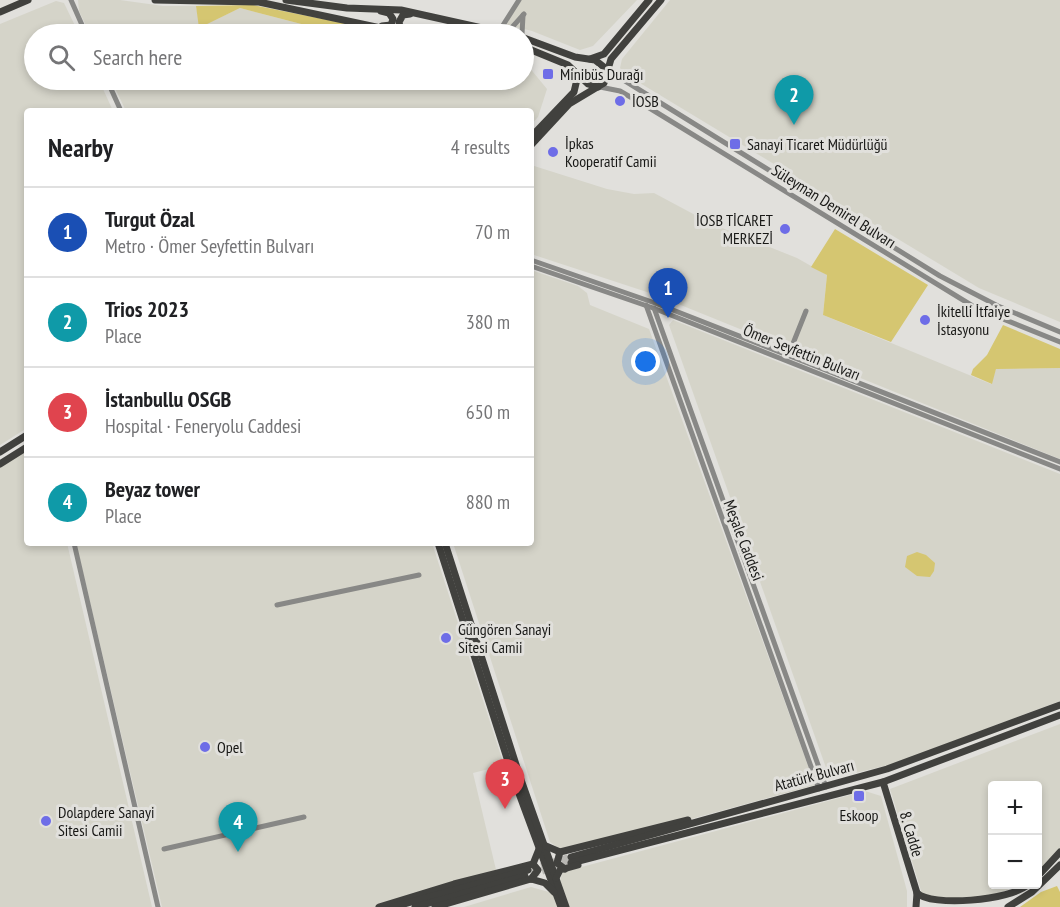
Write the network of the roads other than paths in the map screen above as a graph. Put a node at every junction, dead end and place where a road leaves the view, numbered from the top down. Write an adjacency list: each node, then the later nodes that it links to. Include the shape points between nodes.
1 (28, 0): 9 (main road)
2 (71, 0): 11 (street)
3 (155, 0): 12 (main road, via 259,2)
4 (286, 0): 8 (main road)
5 (519, 0): 16 (street)
6 (649, 0): 21 (main road, via 604,54)
7 (661, 0): 22 (main road, via 611,59)
8 (373, 10): 10 (main road, via 395,9); 13 (main road, via 389,13)
9 (0, 12)
10 (419, 15): 14 (main road, via 406,14); 15 (main road)
11 (82, 24)
12 (365, 24)
13 (391, 24)
14 (400, 24)
15 (459, 24)
16 (508, 24)
17 (514, 24): 18 (street, via 524,14)
18 (524, 24)
19 (534, 40): 21 (main road, Süleyman Demirel Bulvarı)
20 (534, 51): 23 (main road, Süleyman Demirel Bulvarı, via 559,61)
21 (590, 59): 22 (main road, Süleyman Demirel Bulvarı)
22 (609, 71): 24 (main road); 34 (street, Süleyman Demirel Bulvarı, via 940,276)
23 (578, 75): 24 (main road, Süleyman Demirel Bulvarı); 27 (main road, via 574,92)
24 (598, 87): 28 (main road, via 569,104); 35 (street, Süleyman Demirel Bulvarı, via 614,88 630,97 976,308)
25 (112, 90): 26 (street)
26 (120, 108)
27 (534, 134)
28 (534, 142)
29 (534, 261): 31 (street, Ömer Seyfettin Bulvarı)
30 (534, 267): 31 (street, Ömer Seyfettin Bulvarı)
31 (646, 303): 32 (street, Ömer Seyfettin Bulvarı); 51 (street, Meşale Caddesi)
32 (654, 305): 40 (street, Ömer Seyfettin Bulvarı); 42 (street, Ömer Seyfettin Bulvarı); 51 (street, Meşale Caddesi)
33 (806, 311): 36 (street)
34 (1060, 332)
35 (1060, 342)
36 (792, 346)
37 (24, 437): 39 (main road)
38 (24, 449): 41 (main road)
39 (0, 452)
40 (1060, 462)
41 (0, 464)
42 (1060, 469)
43 (75, 546): 69 (street)
44 (439, 546): 56 (main road, via 503,749)
45 (446, 546): 56 (main road)
46 (419, 575): 47 (street)
47 (277, 605)
48 (1060, 705): 51 (main road, Atatürk Bulvarı, via 924,757)
49 (1060, 715): 50 (main road, Atatürk Bulvarı)
50 (882, 782): 52 (main road, Atatürk Bulvarı); 66 (main road, 8. Cadde)
51 (822, 788): 52 (main road); 53 (main road, Atatürk Bulvarı)
52 (820, 798): 54 (main road, Atatürk Bulvarı)
53 (732, 812): 54 (main road, Atatürk Bulvarı, via 571,860); 58 (main road)
54 (753, 814): 61 (main road, via 727,825)
55 (304, 817): 57 (street)
56 (541, 846): 58 (main road); 62 (main road); 64 (main road); 67 (main road)
57 (164, 849)
58 (560, 852): 61 (main road, via 557,863)
59 (1060, 852): 63 (main road)
60 (1060, 865): 79 (main road, via 1032,892)
61 (565, 869): 64 (main road, via 558,872)
62 (531, 872): 67 (main road); 70 (main road, via 454,884); 71 (main road); 72 (main road); 73 (main road)
63 (1042, 872)
64 (556, 879): 75 (main road)
65 (1023, 889): 68 (main road, via 995,901)
66 (917, 893): 68 (main road); 76 (main road)
67 (556, 894): 74 (main road)
68 (936, 904): 77 (main road); 78 (main road)
69 (158, 907)
70 (379, 907)
71 (393, 907)
72 (414, 907)
73 (435, 907)
74 (561, 907)
75 (566, 907)
76 (916, 907)
77 (924, 907)
78 (945, 907)
79 (1008, 907)

